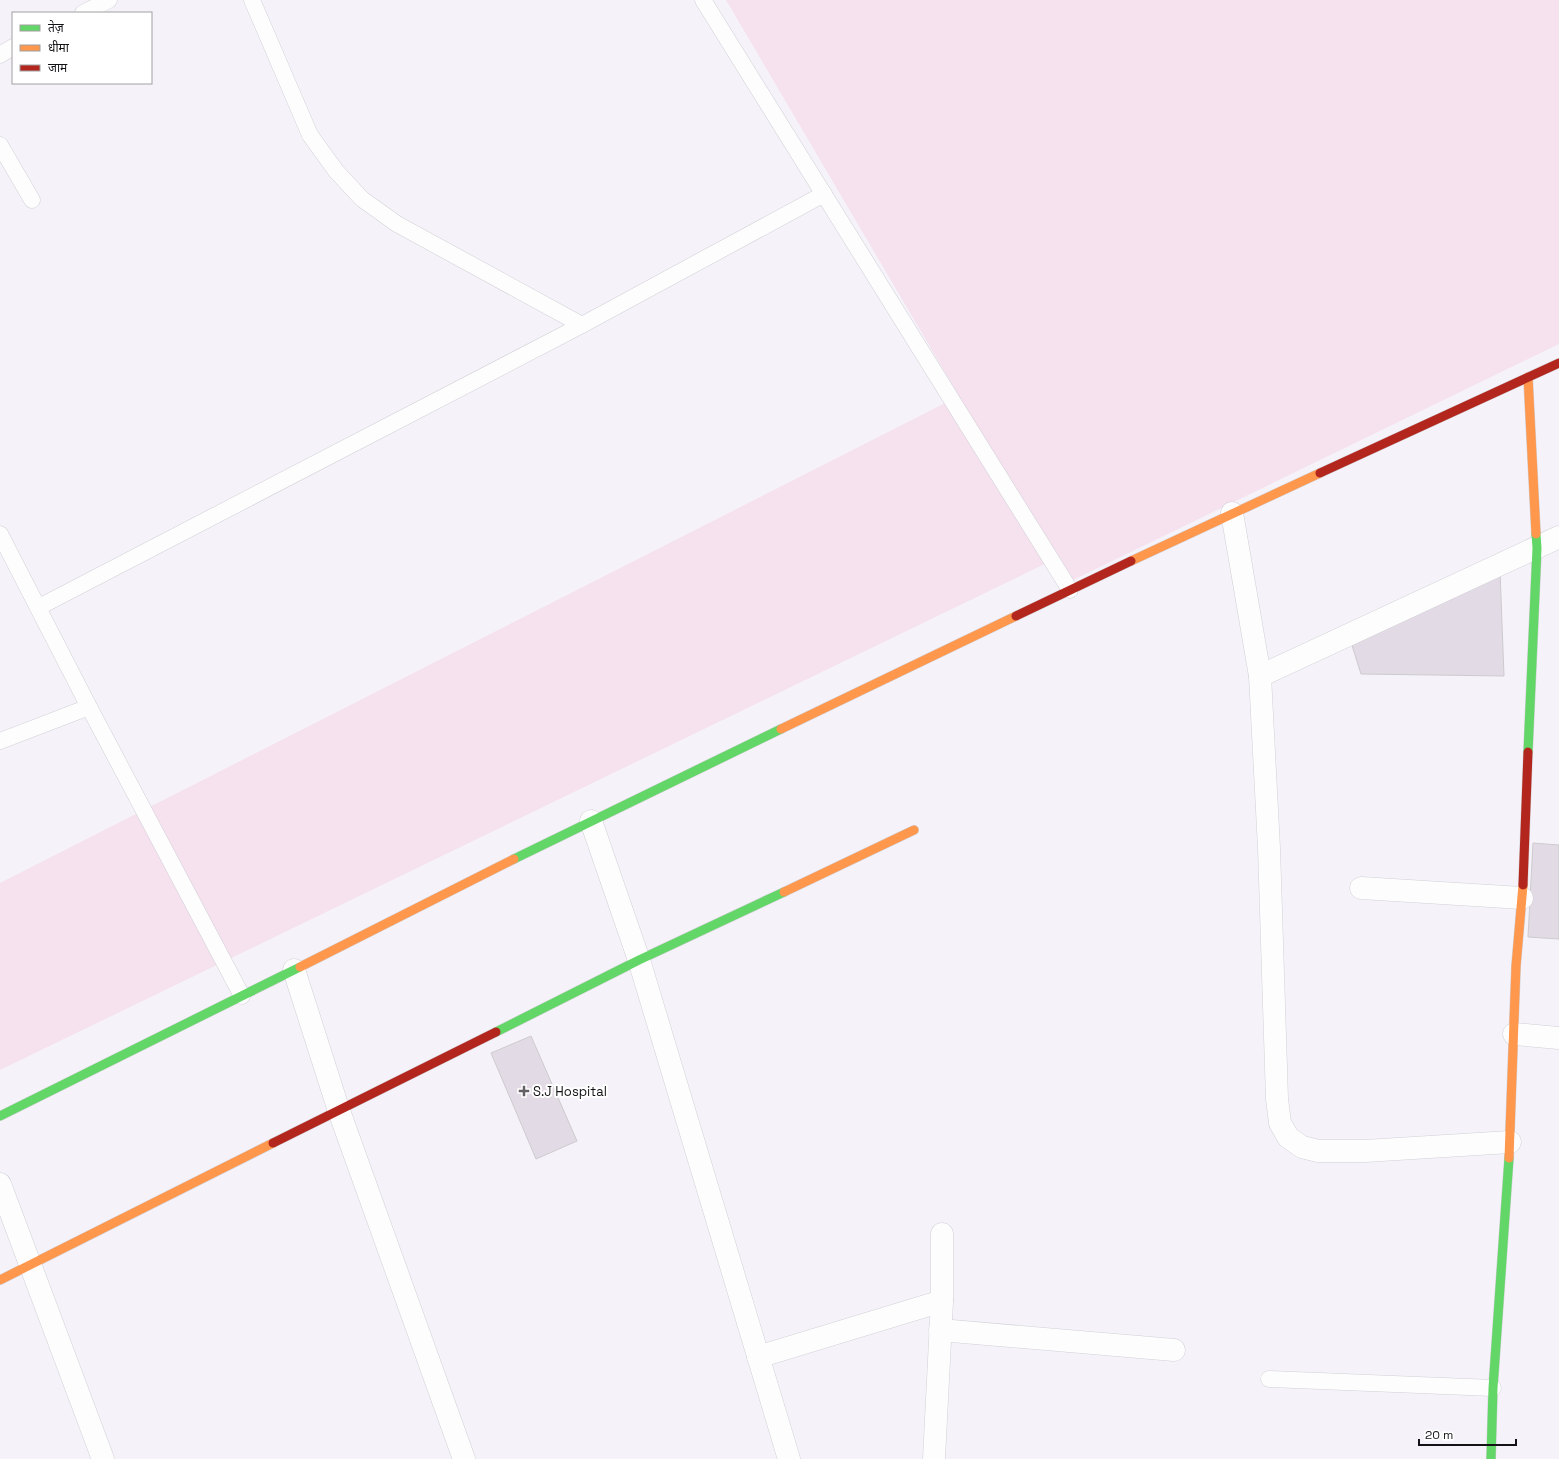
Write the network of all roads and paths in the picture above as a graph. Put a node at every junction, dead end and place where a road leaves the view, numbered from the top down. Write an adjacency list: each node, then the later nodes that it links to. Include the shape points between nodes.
1 (109, 0): 4 (lane)
2 (252, 0): 10 (lane, via 310,135 336,171 362,199 397,224)
3 (703, 0): 8 (lane)
4 (85, 12)
5 (12, 48): 6 (lane)
6 (0, 54)
7 (0, 145): 9 (lane)
8 (824, 194): 10 (lane); 17 (lane)
9 (32, 200)
10 (582, 325): 18 (lane)
11 (1559, 363): 12 (street)
12 (1528, 377): 13 (street); 16 (street)
13 (1232, 512): 17 (street); 19 (street)
14 (0, 534): 18 (lane)
15 (1559, 537): 16 (street)
16 (1537, 548): 19 (street); 25 (street)
17 (1070, 590): 22 (street)
18 (39, 607): 20 (lane)
19 (1260, 676): 33 (street, via 1280,1123 1288,1137 1302,1147 1318,1151)
20 (89, 707): 21 (lane); 28 (lane)
21 (0, 741)
22 (591, 821): 26 (street); 27 (street)
23 (914, 830): 26 (street)
24 (1362, 888): 25 (street)
25 (1522, 898): 29 (street)
26 (639, 960): 31 (street); 41 (street)
27 (294, 970): 28 (street); 31 (street)
28 (242, 996): 32 (street)
29 (1514, 1034): 30 (street); 33 (street)
30 (1559, 1038)
31 (339, 1111): 36 (street); 45 (street)
32 (0, 1116)
33 (1510, 1142): 43 (street)
34 (0, 1184): 36 (street)
35 (942, 1234): 38 (street)
36 (30, 1264): 37 (street); 44 (street)
37 (0, 1280)
38 (942, 1301): 39 (street); 41 (street)
39 (940, 1330): 40 (street); 47 (street)
40 (1174, 1350)
41 (758, 1356): 46 (street)
42 (1269, 1379): 43 (lane)
43 (1493, 1388): 48 (street)
44 (103, 1459)
45 (464, 1459)
46 (789, 1459)
47 (934, 1459)
48 (1491, 1459)

